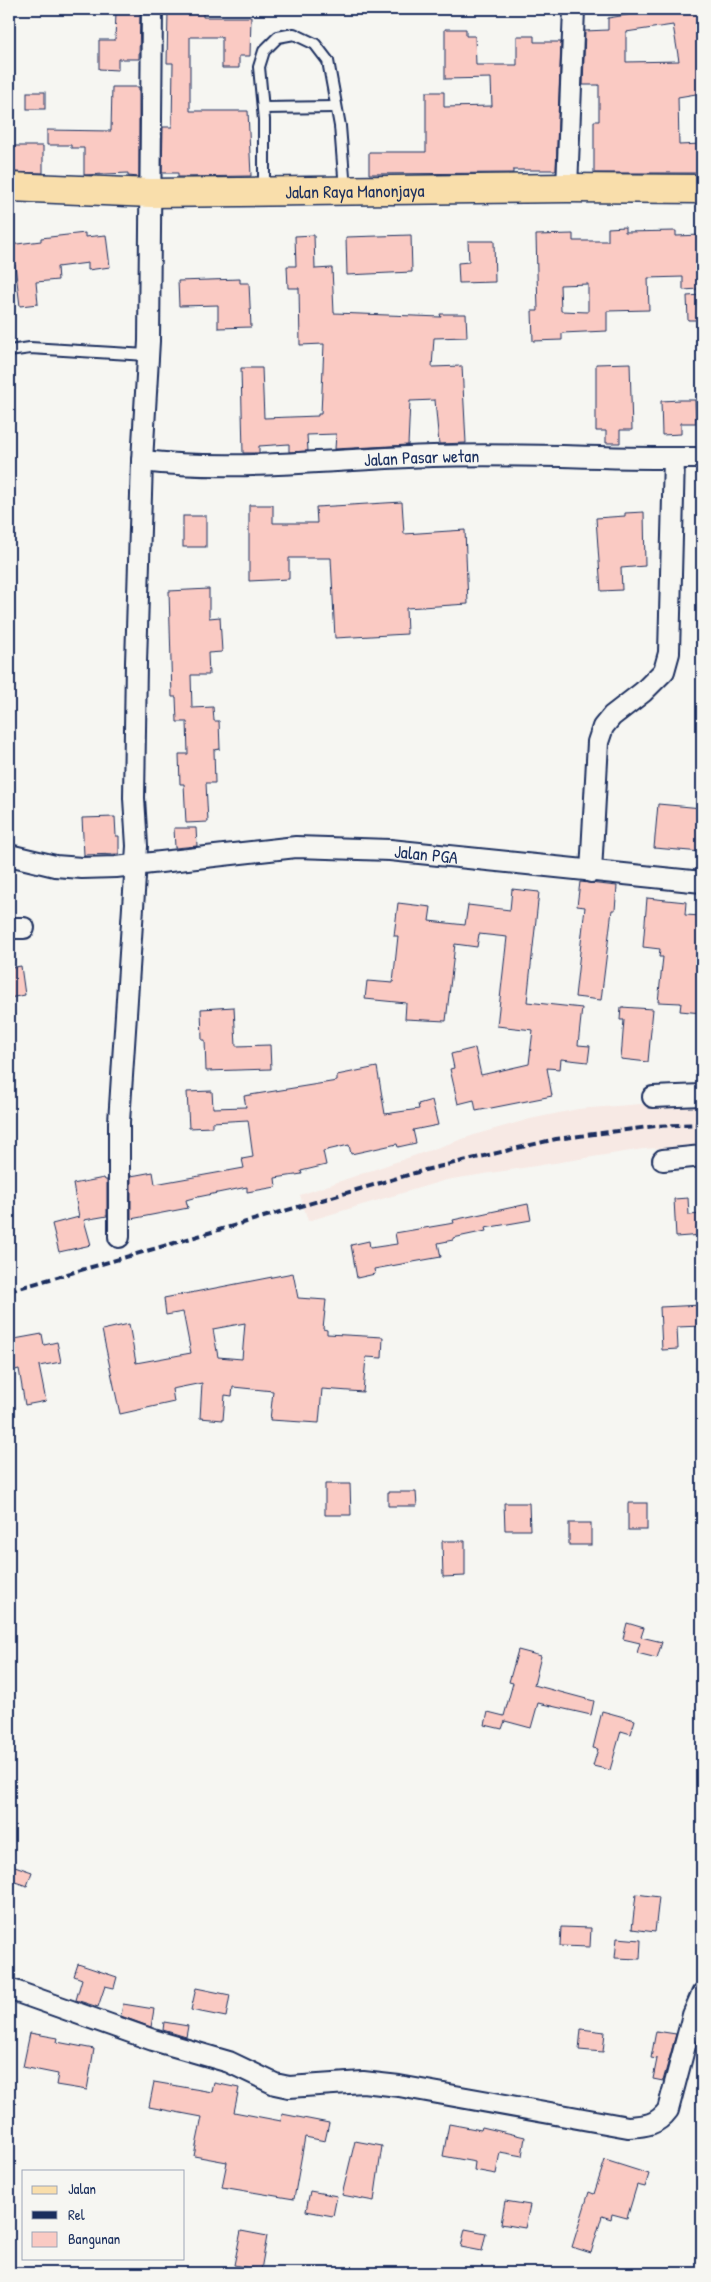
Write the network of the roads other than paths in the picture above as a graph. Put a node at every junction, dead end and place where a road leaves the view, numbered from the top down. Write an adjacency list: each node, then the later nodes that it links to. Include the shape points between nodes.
1 (152, 9): 10 (street)
2 (574, 9): 6 (street)
3 (336, 107): 4 (lane); 4 (lane, via 328,61 315,44 294,34 278,37 264,51 259,68); 9 (lane)
4 (263, 108): 8 (lane)
5 (9, 187): 10 (main road, Jalan Raya Manonjaya)
6 (567, 188): 7 (main road, Jalan Raya Manonjaya); 9 (main road, Jalan Raya Manonjaya)
7 (702, 189)
8 (264, 192): 9 (main road, Jalan Raya Manonjaya); 10 (main road, Jalan Raya Manonjaya)
9 (346, 192)
10 (151, 193): 12 (street)
11 (9, 351): 12 (lane, via 30,348)
12 (148, 355): 15 (street)
13 (674, 458): 14 (street, Jalan Pasar wetan); 15 (street, Jalan Pasar wetan, via 436,456 221,466); 18 (street, via 669,653 664,672 603,727 598,742)
14 (702, 458)
15 (142, 461): 17 (street, via 134,798)
16 (9, 855): 17 (street, Jalan PGA, via 55,866 82,868)
17 (143, 863): 18 (street, Jalan PGA, via 296,847 390,850); 24 (street, via 118,1122)
18 (591, 872): 19 (street, Jalan PGA)
19 (702, 882)
20 (702, 1095): 21 (street)
21 (653, 1097)
22 (702, 1156): 23 (street)
23 (663, 1160)
24 (119, 1237)
25 (9, 1989): 26 (street, via 153,2040 229,2062 275,2084 289,2087 363,2082 399,2086 628,2127 652,2124 668,2110 693,2015)
26 (702, 1994)

